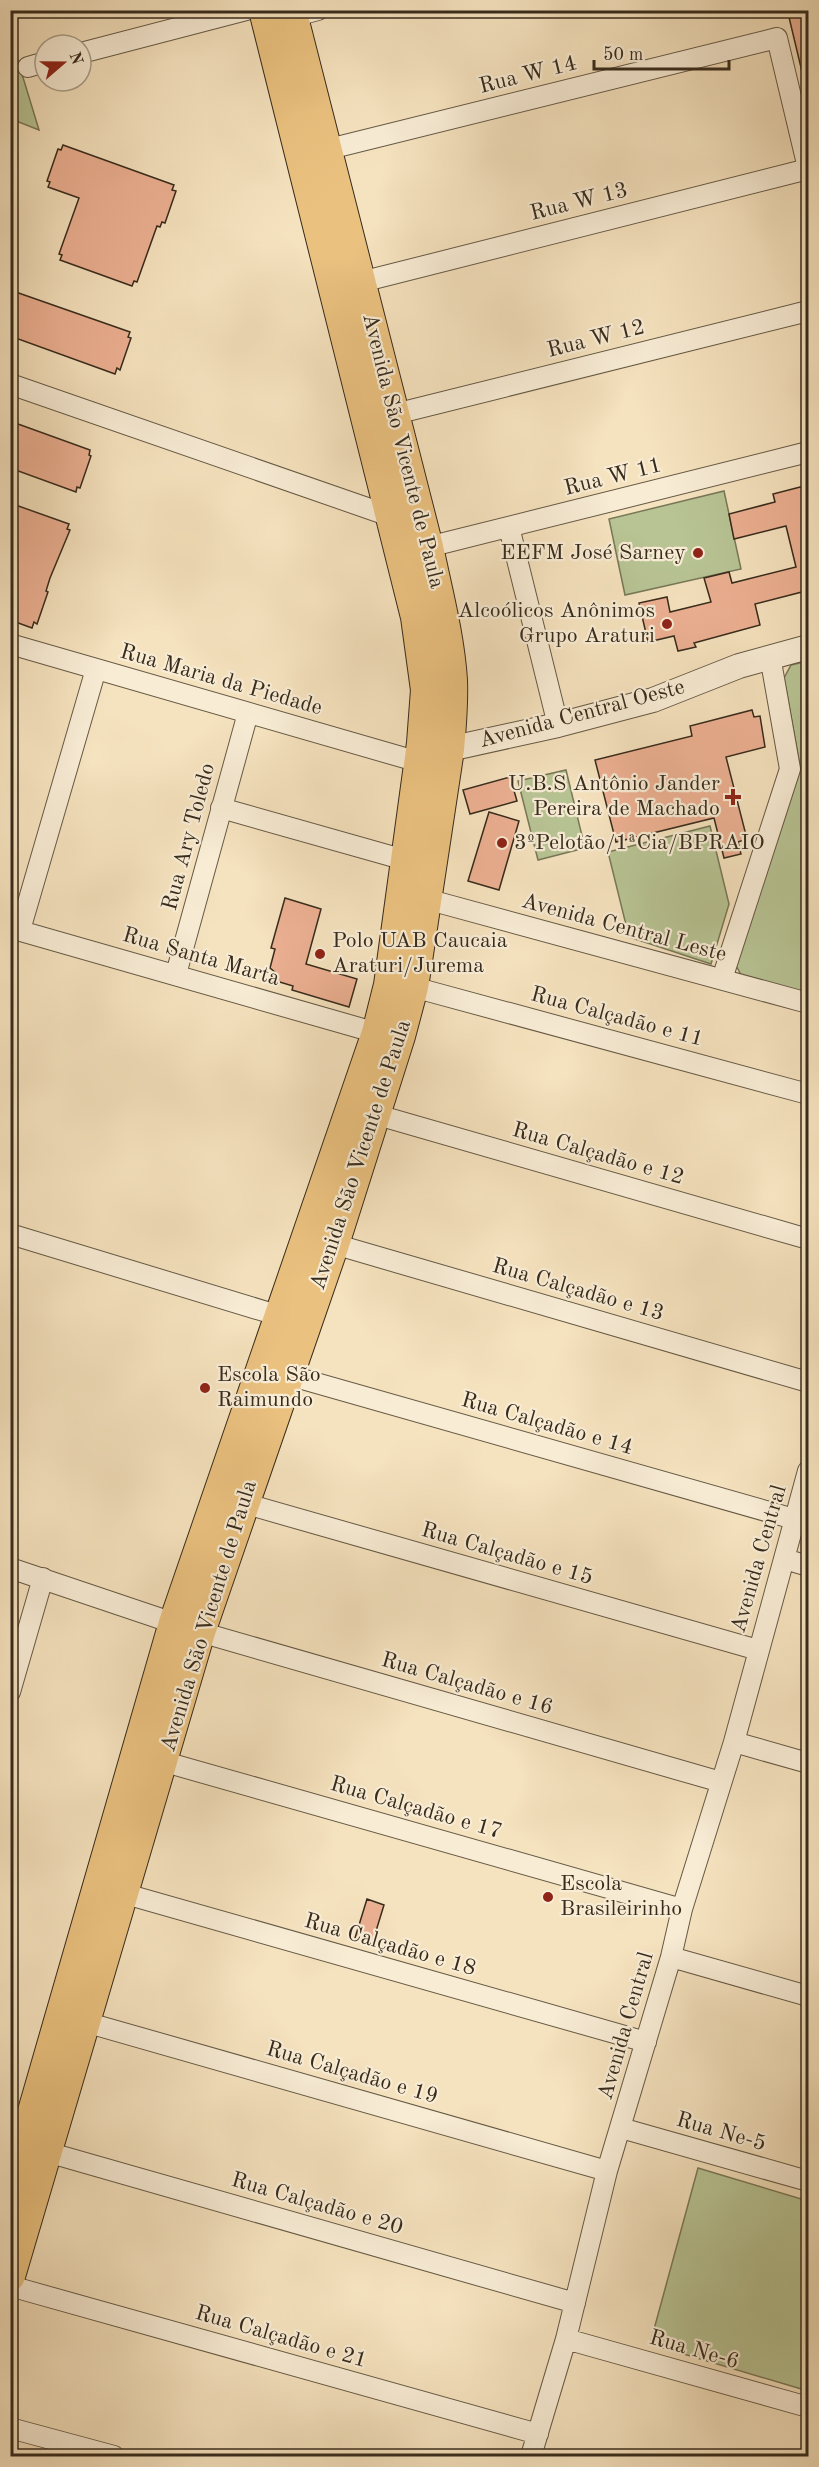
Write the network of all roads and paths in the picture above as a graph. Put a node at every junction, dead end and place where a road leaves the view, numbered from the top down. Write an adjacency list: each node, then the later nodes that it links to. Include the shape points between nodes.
1 (246, 10): 3 (street)
2 (291, 12): 4 (main road, Avenida São Vicente de Paula); 11 (main road, Avenida São Vicente de Paula)
3 (93, 50)
4 (325, 150): 5 (street, Rua W 14, via 777,38); 6 (main road, Avenida São Vicente de Paula)
5 (808, 168): 6 (street, Rua W 13)
6 (361, 282): 9 (main road, Avenida São Vicente de Paula)
7 (808, 311): 9 (street, Rua W 12)
8 (10, 384): 11 (street)
9 (395, 414): 13 (main road, Avenida São Vicente de Paula)
10 (808, 452): 12 (street, Rua W 11)
11 (390, 516): 20 (main road, Avenida São Vicente de Paula, via 423,653)
12 (509, 527): 13 (street, Rua W 11); 19 (street)
13 (428, 547): 20 (main road, Avenida São Vicente de Paula, via 452,678 452,710)
14 (10, 644): 17 (street, Rua Maria da Piedade)
15 (808, 647): 16 (street, Avenida Central Oeste)
16 (770, 656): 19 (street, Avenida Central Oeste, via 653,700); 26 (street, via 790,769)
17 (96, 669): 18 (street, Rua Maria da Piedade); 24 (street)
18 (248, 713): 20 (street, Rua Maria da Piedade); 21 (street, Rua Ary Toledo)
19 (558, 725): 20 (street, Avenida Central Oeste)
20 (430, 752): 22 (main road, Avenida São Vicente de Paula); 23 (main road, Avenida São Vicente de Paula)
21 (221, 808): 22 (street); 25 (street, Rua Ary Toledo)
22 (405, 860): 29 (main road, Avenida São Vicente de Paula, via 389,985)
23 (426, 899): 26 (street, Avenida Central Leste); 27 (main road, Avenida São Vicente de Paula)
24 (15, 929): 25 (street, Rua Santa Marta)
25 (177, 974): 29 (street, Rua Santa Marta)
26 (722, 980): 28 (street, Avenida Central Leste)
27 (413, 987): 30 (street, Rua Calçadão e 11); 31 (main road, Avenida São Vicente de Paula)
28 (808, 1003)
29 (377, 1033): 35 (main road, Avenida São Vicente de Paula)
30 (808, 1094)
31 (374, 1114): 33 (street, Rua Calçadão e 12); 34 (main road, Avenida São Vicente de Paula)
32 (10, 1234): 35 (street)
33 (808, 1239)
34 (334, 1244): 36 (main road, Avenida São Vicente de Paula); 37 (street, Rua Calçadão e 13)
35 (280, 1316): 45 (main road, Avenida São Vicente de Paula)
36 (288, 1375): 39 (main road, Avenida São Vicente de Paula); 40 (street, Rua Calçadão e 14)
37 (808, 1382)
38 (808, 1471): 40 (street, Avenida Central)
39 (243, 1503): 45 (main road, Avenida São Vicente de Paula); 46 (street, Rua Calçadão e 15)
40 (794, 1519): 41 (street, Avenida Central)
41 (785, 1559): 42 (street); 46 (street, Avenida Central)
42 (808, 1566)
43 (10, 1568): 44 (street, Rua Calçadão e 16)
44 (43, 1578): 45 (street, Rua Calçadão e 16); 47 (street)
45 (187, 1628): 49 (main road, Avenida São Vicente de Paula); 51 (street, Rua Calçadão e 16)
46 (758, 1650): 48 (street, Avenida Central)
47 (10, 1692)
48 (734, 1742): 50 (street); 51 (street, Avenida Central)
49 (150, 1757): 52 (main road, Avenida São Vicente de Paula); 53 (street, Rua Calçadão e 17); 59 (main road, Avenida São Vicente de Paula)
50 (808, 1763)
51 (722, 1782): 53 (street, Avenida Central)
52 (122, 1893): 56 (main road, Avenida São Vicente de Paula); 57 (street, Rua Calçadão e 18)
53 (682, 1910): 54 (street, Avenida Central)
54 (671, 1958): 55 (street); 57 (street, Avenida Central)
55 (808, 1996)
56 (85, 2022): 59 (main road, Avenida São Vicente de Paula); 60 (street, Rua Calçadão e 19)
57 (646, 2042): 58 (street, Avenida Central)
58 (621, 2128): 60 (street, Avenida Central); 61 (street, Rua Ne-5)
59 (26, 2150): 62 (main road, Avenida São Vicente de Paula); 63 (main road, Avenida São Vicente de Paula); 65 (street, Rua Calçadão e 20)
60 (607, 2171): 65 (street, Avenida Central)
61 (808, 2181)
62 (10, 2191)
63 (10, 2276)
64 (10, 2286): 69 (street, Rua Calçadão e 21)
65 (574, 2302): 66 (street, Avenida Central)
66 (566, 2339): 67 (street, Rua Ne-6); 69 (street, Avenida Central)
67 (808, 2407)
68 (10, 2428): 70 (street)
69 (538, 2434): 71 (street, Avenida Central)
70 (114, 2457)
71 (531, 2457)

